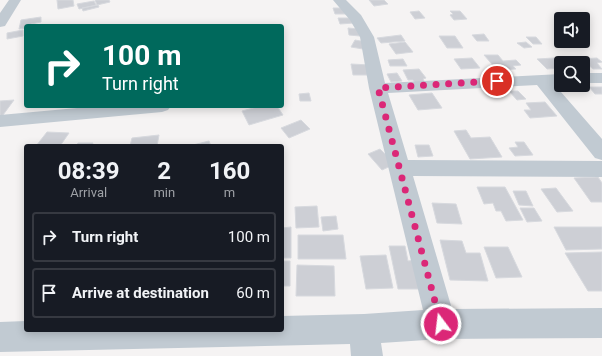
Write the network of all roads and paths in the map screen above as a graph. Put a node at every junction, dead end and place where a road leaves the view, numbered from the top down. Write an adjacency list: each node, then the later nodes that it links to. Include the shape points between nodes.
1 (15, 0): 3 (street)
2 (339, 0): 8 (street, via 356,18 367,37)
3 (0, 24)
4 (590, 78): 5 (street)
5 (602, 78)
6 (542, 79): 7 (street); 8 (street); 11 (street)
7 (554, 79)
8 (378, 88): 12 (street)
9 (140, 108): 10 (street)
10 (0, 121)
11 (602, 153)
12 (400, 168): 13 (street); 15 (street)
13 (602, 169)
14 (602, 323): 15 (street)
15 (441, 324): 17 (street)
16 (2, 340): 17 (street)
17 (365, 343)

